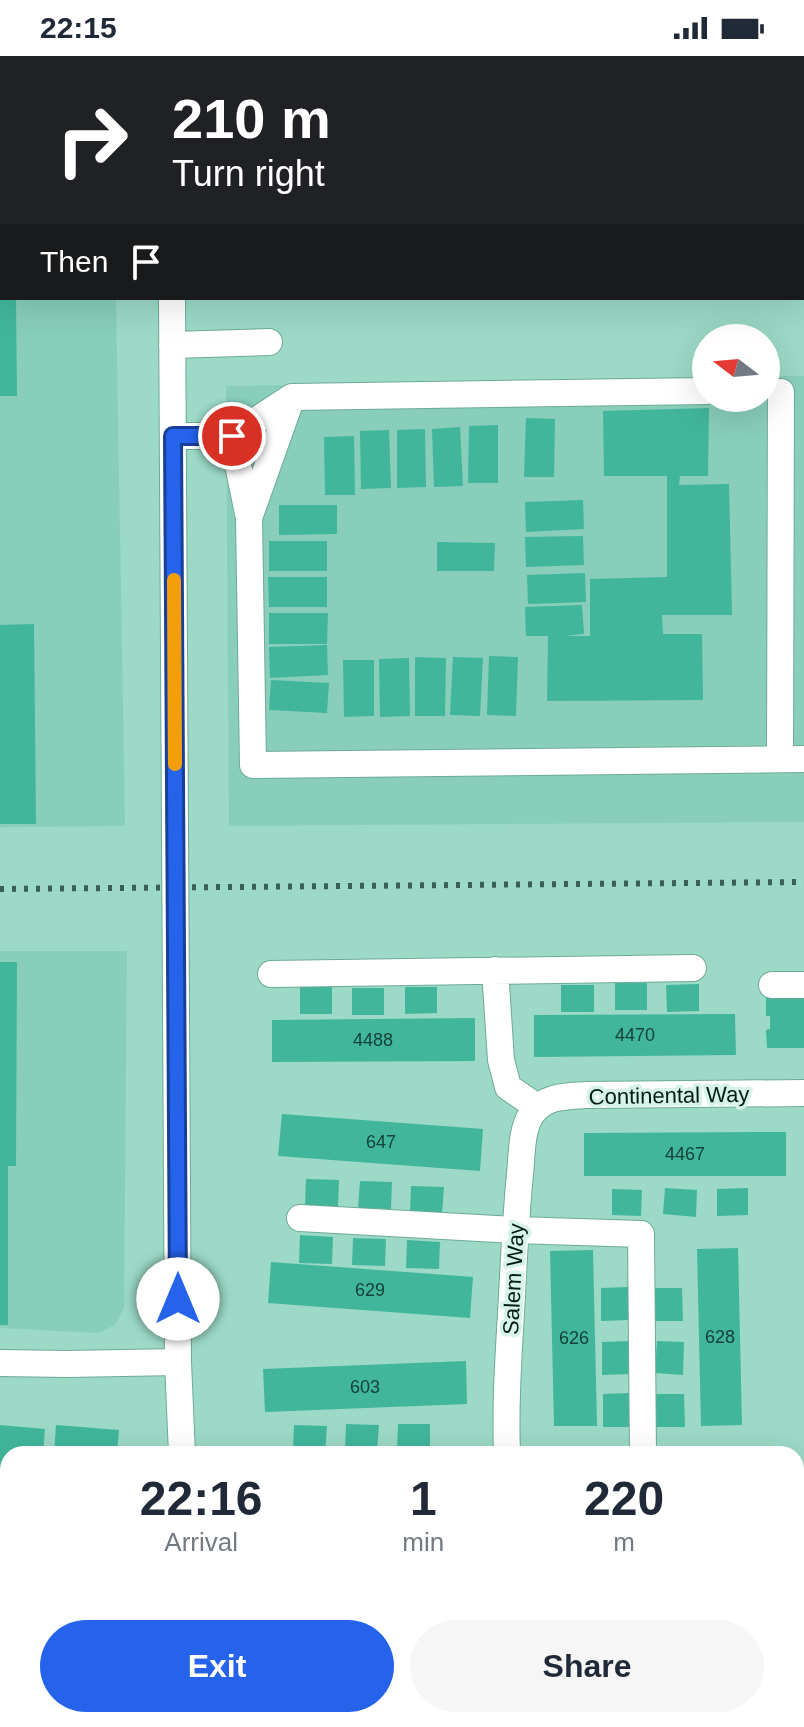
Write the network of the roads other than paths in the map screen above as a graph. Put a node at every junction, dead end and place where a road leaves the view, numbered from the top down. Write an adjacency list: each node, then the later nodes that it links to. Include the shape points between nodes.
1 (172, 300): 3 (street)
2 (269, 342): 3 (street)
3 (172, 345): 7 (street)
4 (692, 391): 6 (street)
5 (784, 392): 10 (street)
6 (292, 397): 8 (street); 9 (street)
7 (173, 436): 8 (street); 20 (street)
8 (232, 436): 9 (street)
9 (249, 518): 10 (street, via 253,765)
10 (792, 759)
11 (693, 968): 12 (street)
12 (495, 970): 13 (street); 17 (street, via 508,1087)
13 (271, 974)
14 (772, 985): 15 (street)
15 (804, 985)
16 (804, 1093): 17 (street, Continental Way, via 586,1095 549,1099)
17 (537, 1107): 19 (street, Salem Way, via 525,1129)
18 (300, 1218): 19 (street)
19 (516, 1230): 23 (street, Salem Way); 24 (street, via 641,1234)
20 (178, 1362): 21 (street); 22 (street)
21 (0, 1363)
22 (182, 1446)
23 (507, 1446)
24 (643, 1446)

